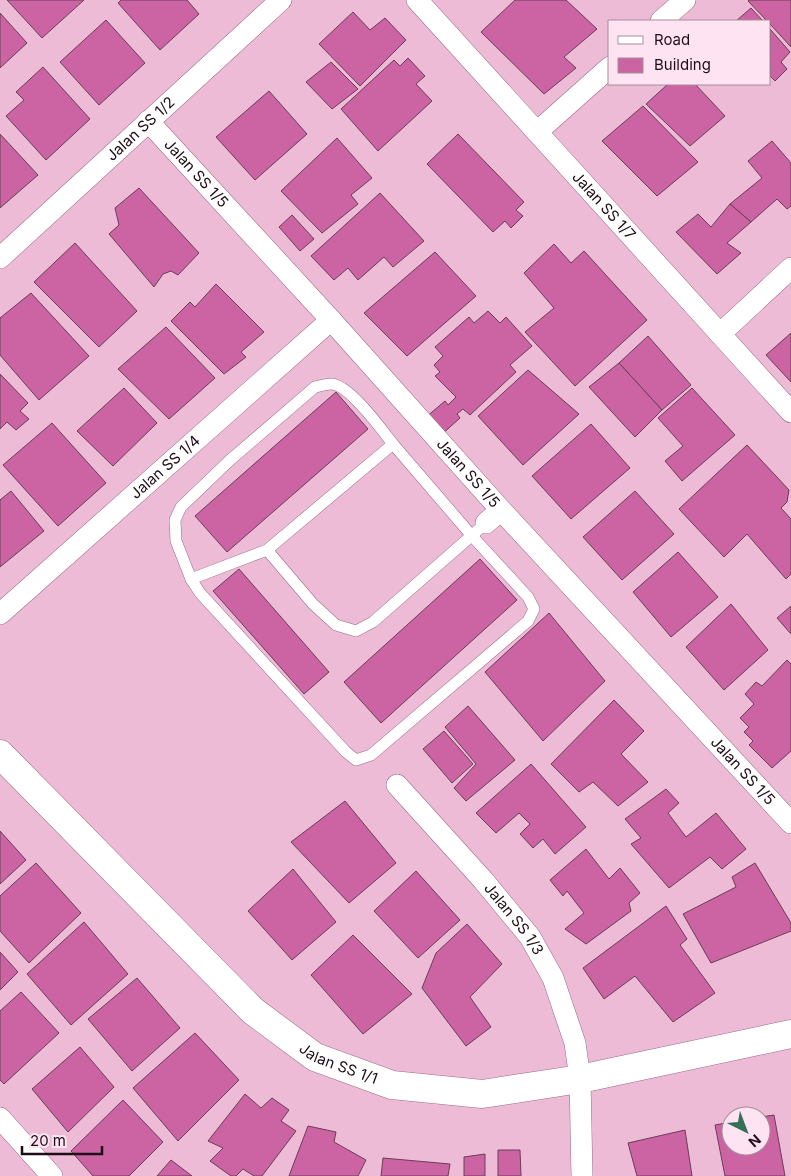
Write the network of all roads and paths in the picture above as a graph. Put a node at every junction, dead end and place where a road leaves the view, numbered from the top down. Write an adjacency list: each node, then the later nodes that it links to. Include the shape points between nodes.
1 (281, 0): 6 (street, Jalan SS 1/2)
2 (417, 0): 7 (street, Jalan SS 1/7)
3 (685, 0): 4 (street)
4 (662, 20)
5 (608, 69): 7 (street)
6 (148, 122): 8 (street, Jalan SS 1/2); 10 (street, Jalan SS 1/5)
7 (537, 132): 11 (street, Jalan SS 1/7)
8 (0, 258)
9 (791, 268): 11 (street)
10 (331, 320): 14 (street, Jalan SS 1/5); 17 (street, Jalan SS 1/4)
11 (720, 334): 12 (street, Jalan SS 1/7)
12 (791, 412)
13 (393, 444): 14 (lane); 15 (lane); 16 (lane, via 346,389 332,384 315,387 180,507 175,520 176,541)
14 (486, 523): 15 (lane, via 373,622 356,631 336,624 313,604); 16 (lane, via 534,609 528,620 371,755 356,760 334,741); 20 (street, Jalan SS 1/5)
15 (266, 550): 16 (lane)
16 (191, 579)
17 (0, 614)
18 (0, 754): 22 (street, Jalan SS 1/1, via 253,1011 315,1057 392,1085 482,1094)
19 (398, 785): 22 (street, Jalan SS 1/3, via 484,880 530,937 553,978 575,1043)
20 (791, 823)
21 (791, 1034): 22 (street, Jalan SS 1/1)
22 (580, 1079): 25 (street, Jalan SS 1/3)
23 (0, 1118): 24 (street)
24 (52, 1176)
25 (582, 1176)

